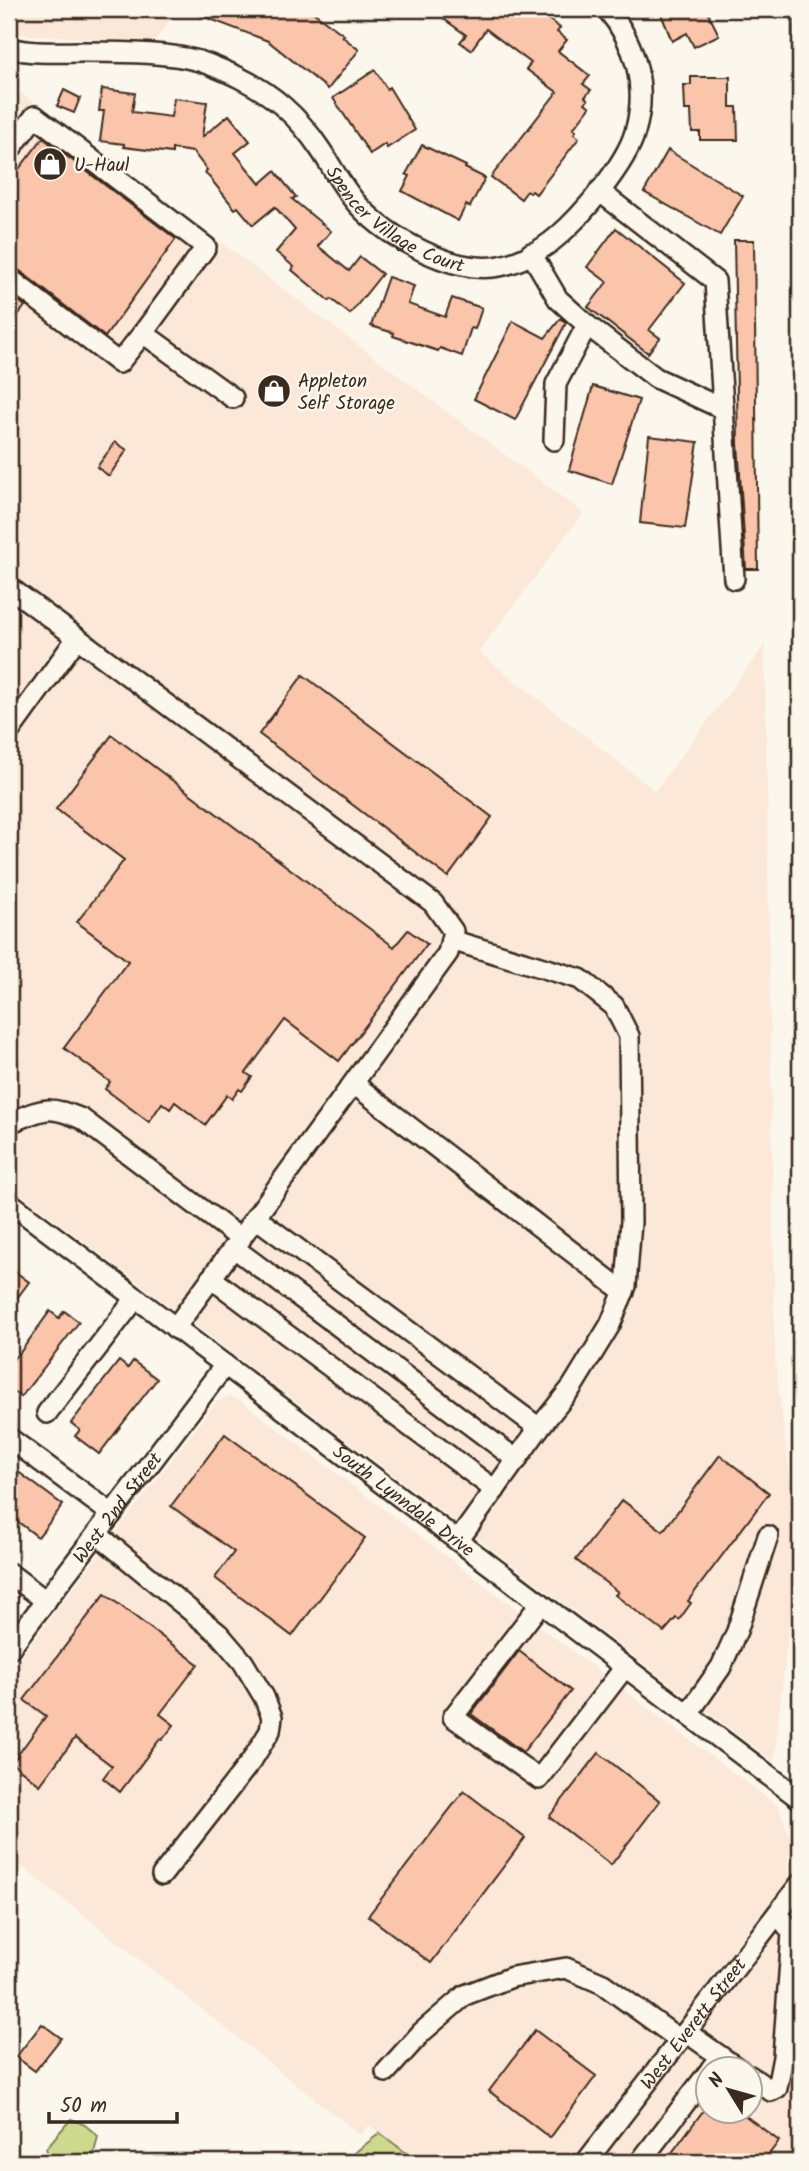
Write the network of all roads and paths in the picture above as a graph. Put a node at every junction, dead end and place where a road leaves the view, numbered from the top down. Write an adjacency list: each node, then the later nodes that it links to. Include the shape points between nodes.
1 (607, 9): 4 (street, Spencer Village Court, via 629,41 641,102 635,134)
2 (9, 48): 5 (street, Spencer Village Court, via 175,57 220,68 267,92 286,108 356,204 395,236 471,266 500,266)
3 (9, 150): 8 (street, via 35,117 206,247)
4 (599, 191): 5 (street, Spencer Village Court, via 568,228); 10 (street, via 715,281)
5 (531, 253): 7 (street, via 558,299)
6 (9, 278): 8 (street, via 119,363)
7 (587, 325): 10 (street, via 656,378); 11 (street, via 556,384)
8 (143, 333): 9 (street)
9 (233, 398)
10 (723, 409): 12 (street)
11 (554, 440)
12 (734, 579)
13 (9, 587): 14 (street)
14 (77, 638): 15 (street); 16 (street, via 433,903 453,931)
15 (9, 732)
16 (451, 940): 17 (street, via 448,953); 23 (street, via 580,979 614,1006 629,1036 631,1222)
17 (354, 1084): 20 (street); 23 (street)
18 (9, 1123): 21 (street, via 57,1108 82,1119)
19 (9, 1202): 24 (street, South Lynndale Drive)
20 (256, 1218): 21 (street); 28 (street)
21 (238, 1243): 22 (street); 30 (street)
22 (211, 1279): 25 (street); 31 (street)
23 (624, 1292): 28 (street, via 610,1325 572,1387)
24 (136, 1298): 25 (street, South Lynndale Drive); 27 (street)
25 (176, 1328): 26 (street, South Lynndale Drive)
26 (225, 1365): 32 (street, West 2nd Street); 35 (street, South Lynndale Drive)
27 (47, 1413)
28 (539, 1428): 30 (street)
29 (9, 1438): 32 (street)
30 (517, 1460): 31 (street)
31 (495, 1490): 35 (street)
32 (111, 1514): 33 (street, West 2nd Street)
33 (97, 1534): 37 (street, West 2nd Street); 43 (street, via 219,1634 243,1662 272,1717 270,1731 252,1760)
34 (768, 1536): 41 (street, via 722,1667)
35 (458, 1541): 38 (street, South Lynndale Drive)
36 (9, 1573): 37 (street)
37 (46, 1601): 39 (street, West 2nd Street)
38 (541, 1603): 40 (street, South Lynndale Drive); 40 (street, via 453,1717 539,1779)
39 (9, 1649)
40 (625, 1667): 41 (street, South Lynndale Drive)
41 (688, 1714): 42 (street, South Lynndale Drive)
42 (800, 1799)
43 (162, 1875)
44 (800, 1884): 45 (street, West Everett Street)
45 (778, 1913): 46 (street, West Everett Street); 49 (street, via 792,1933 783,2056 777,2088 771,2091)
46 (683, 2036): 47 (street); 48 (street, via 603,1984 566,1968 512,1977 465,1995 422,2032); 51 (street, West Everett Street)
47 (703, 2056)
48 (386, 2072)
49 (764, 2086)
50 (694, 2091): 52 (street)
51 (591, 2160)
52 (640, 2162)

